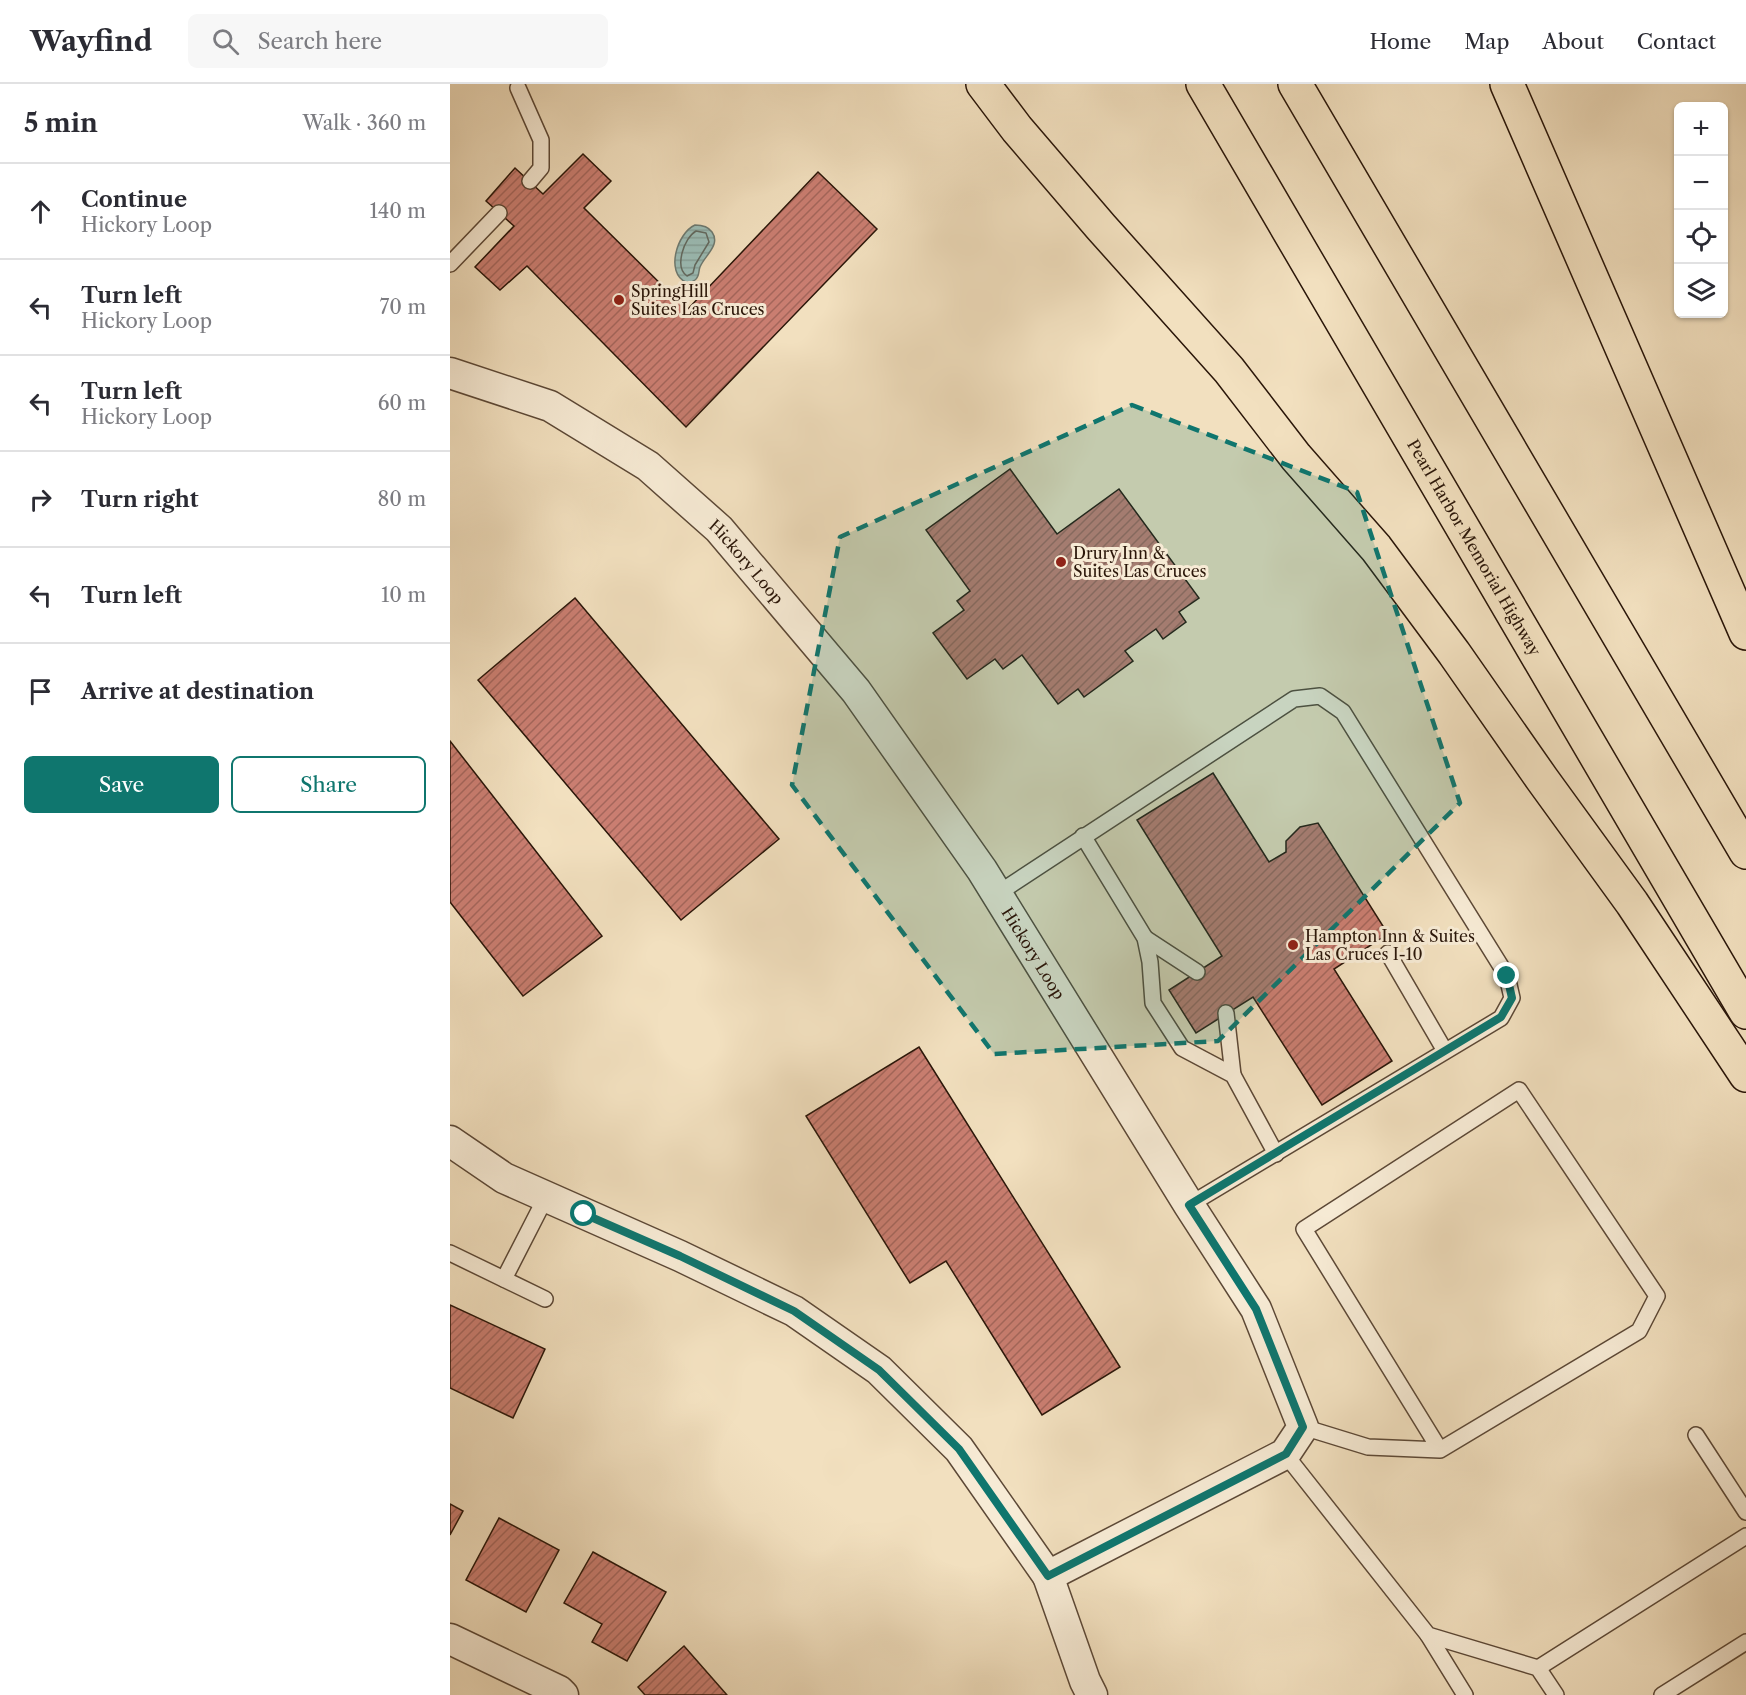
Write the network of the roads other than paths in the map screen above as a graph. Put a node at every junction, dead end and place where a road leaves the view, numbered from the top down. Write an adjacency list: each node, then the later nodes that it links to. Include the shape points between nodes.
1 (983, 84): 21 (highway, via 1017,129 1229,370 1296,457 1376,548 1632,903)
2 (1203, 84): 17 (highway, Pearl Harbor Memorial Highway)
3 (1295, 84): 12 (highway)
4 (1507, 84): 10 (highway)
5 (518, 88): 6 (lane, via 542,140 541,168)
6 (530, 181)
7 (499, 213): 8 (lane)
8 (450, 264)
9 (450, 373): 13 (street, Hickory Loop, via 549,406 648,466 719,529 856,691)
10 (1746, 633)
11 (1083, 836): 13 (lane); 14 (lane); 19 (lane, via 1294,699 1320,696 1343,712 1507,976 1512,998 1501,1017)
12 (1746, 852)
13 (997, 894): 25 (street, Hickory Loop)
14 (1145, 938): 16 (lane); 20 (lane, via 1153,1003 1182,1048)
15 (1388, 953): 19 (lane)
16 (1197, 972)
17 (1746, 1012)
18 (1226, 1014): 20 (lane)
19 (1445, 1051): 23 (lane)
20 (1233, 1075): 23 (lane)
21 (1746, 1076)
22 (450, 1141): 24 (street, via 504,1179)
23 (1276, 1154): 25 (lane)
24 (546, 1197): 27 (lane); 35 (street, via 794,1311 879,1370 959,1449)
25 (1189, 1205): 29 (street, Hickory Loop, via 1256,1309)
26 (450, 1253): 27 (lane)
27 (504, 1279): 28 (lane)
28 (545, 1299)
29 (1303, 1427): 31 (lane, via 1368,1448); 32 (street)
30 (1696, 1435): 33 (lane)
31 (1440, 1450): 31 (lane, via 1639,1331 1657,1296 1519,1090 1304,1228)
32 (1286, 1454): 35 (street); 36 (lane)
33 (1746, 1512)
34 (1746, 1536): 39 (lane)
35 (1048, 1576): 41 (street)
36 (1428, 1635): 39 (lane); 42 (lane)
37 (450, 1639): 40 (street)
38 (1746, 1642): 44 (lane)
39 (1538, 1668): 43 (lane)
40 (563, 1695)
41 (1092, 1695)
42 (1465, 1695)
43 (1556, 1695)
44 (1662, 1695)

